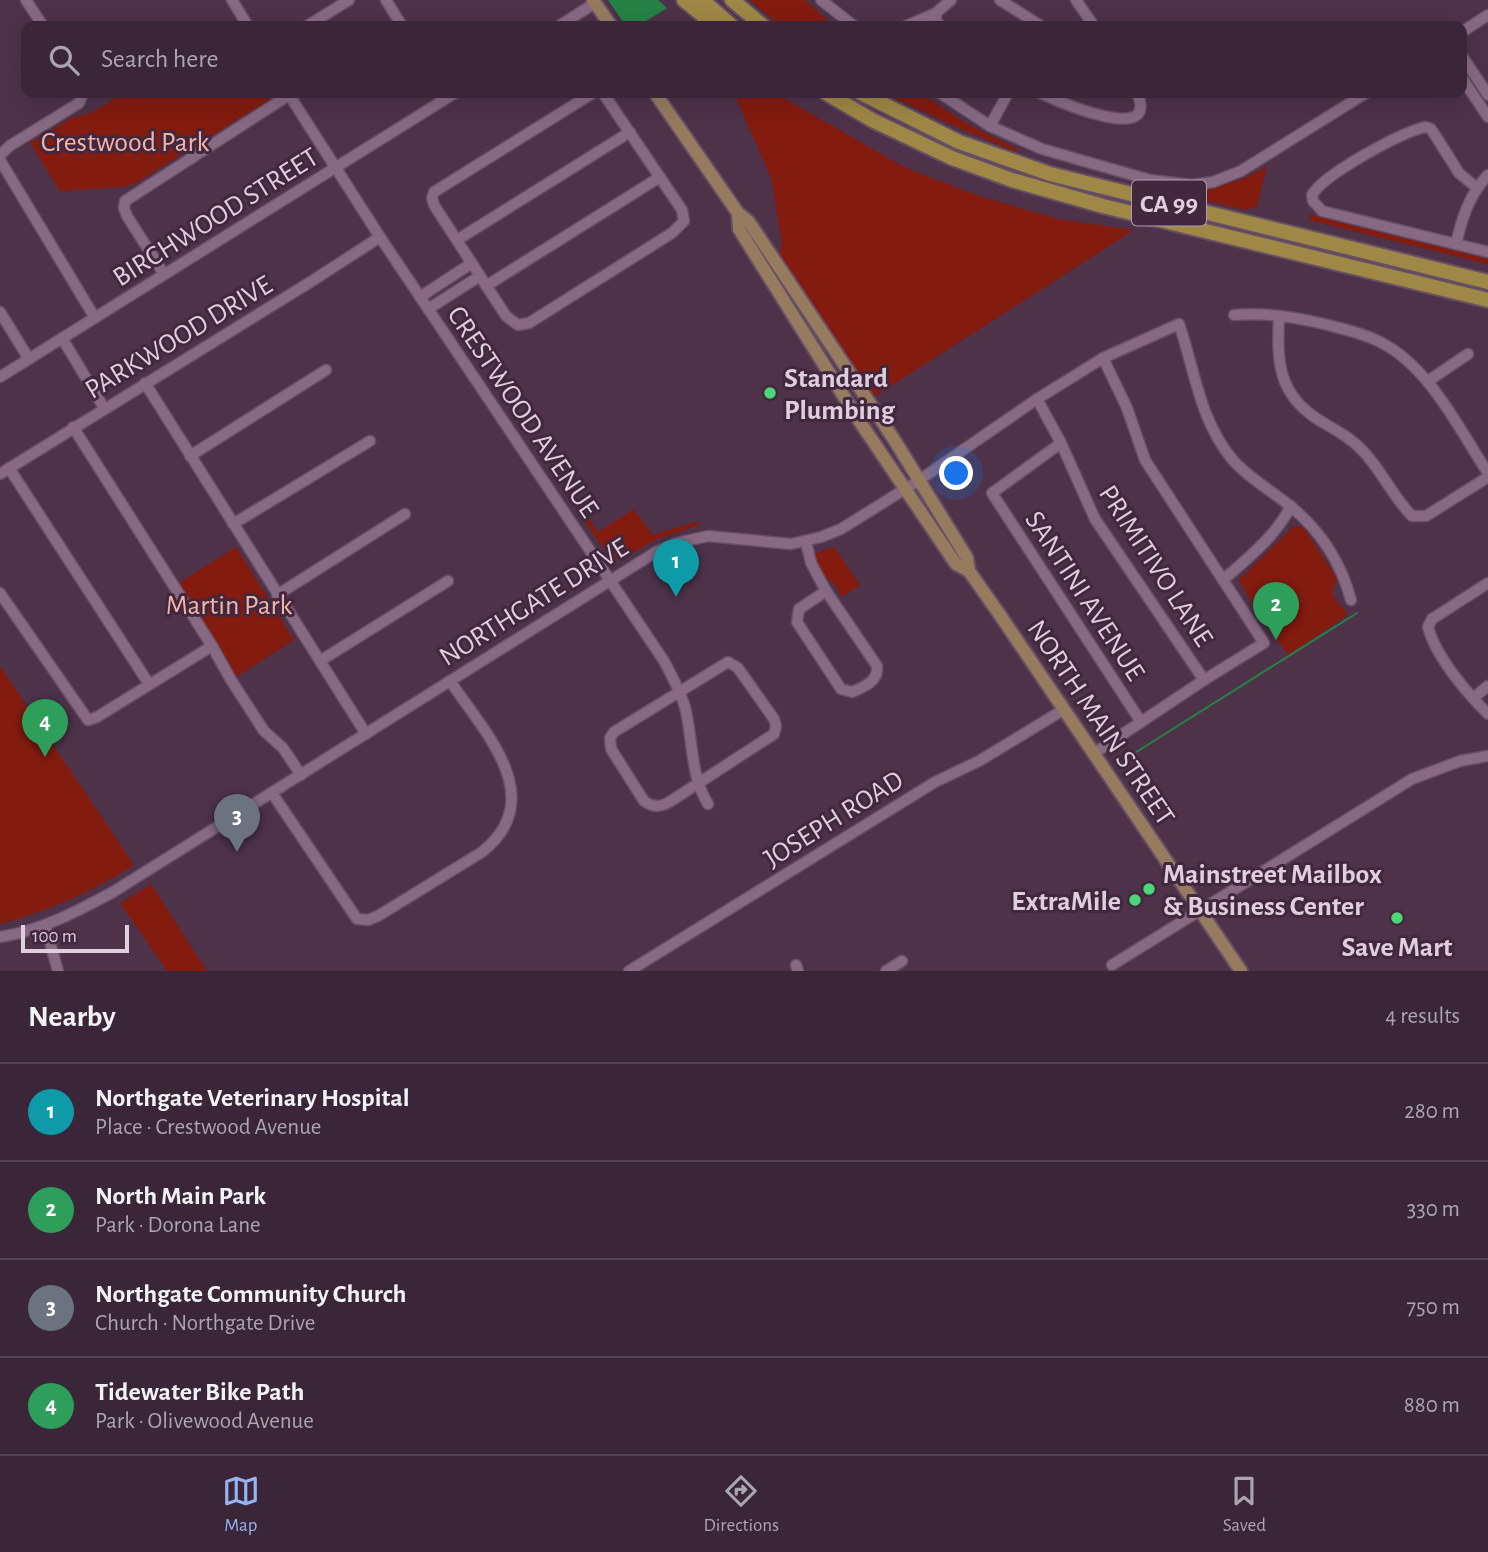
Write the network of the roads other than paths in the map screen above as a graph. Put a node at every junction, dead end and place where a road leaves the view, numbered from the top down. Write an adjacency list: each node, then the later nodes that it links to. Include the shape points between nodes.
1 (26, 0): 15 (street)
2 (232, 0): 16 (street)
3 (349, 0): 17 (street)
4 (386, 0): 18 (street)
5 (684, 0): 21 (highway)
6 (702, 0): 22 (highway)
7 (821, 0): 24 (street)
8 (951, 0): 13 (street)
9 (1000, 0): 27 (street)
10 (1076, 0): 28 (street)
11 (594, 1): 19 (street); 20 (main road)
12 (737, 3): 23 (highway)
13 (936, 13): 25 (street); 26 (street)
14 (1488, 15): 29 (street)
15 (40, 21)
16 (245, 21)
17 (315, 21)
18 (399, 21)
19 (566, 21)
20 (608, 21)
21 (710, 21)
22 (726, 21)
23 (757, 21)
24 (848, 21)
25 (918, 21)
26 (937, 21)
27 (1033, 21)
28 (1091, 21)
29 (1467, 29)
30 (1467, 64): 32 (street)
31 (1467, 86): 48 (street)
32 (1488, 95)
33 (81, 98): 52 (street)
34 (282, 98): 64 (street, via 127,198 127,216)
35 (291, 98): 54 (street, CRESTWOOD AVENUE)
36 (442, 98): 54 (street, BIRCHWOOD STREET)
37 (584, 98): 60 (street, via 434,192 434,205)
38 (607, 98): 51 (street)
39 (658, 98): 58 (main road, NORTH MAIN STREET)
40 (826, 98): 49 (highway)
41 (835, 98): 49 (highway, CA 99)
42 (871, 98): 66 (highway, CA 99, via 959,142 1050,174)
43 (948, 98): 50 (street)
44 (1005, 98): 50 (street)
45 (1051, 98): 46 (street, via 1125,120 1139,109)
46 (1138, 98)
47 (1358, 98): 50 (street, via 1241,171 1192,185 1150,180 1041,149)
48 (1488, 117)
49 (872, 120): 69 (highway, CA 99, via 1012,180)
50 (990, 126)
51 (631, 132): 56 (street); 60 (street)
52 (0, 155)
53 (0, 160): 74 (street)
54 (335, 167): 59 (street, CRESTWOOD AVENUE); 64 (street, BIRCHWOOD STREET)
55 (1488, 175): 57 (street)
56 (660, 177): 67 (street); 67 (street, via 682,210 684,221 529,323 518,325 510,320)
57 (1477, 188): 61 (street); 61 (street, via 1459,173 1431,129 1425,127 1382,146 1322,183 1312,195 1322,211)
58 (738, 213): 91 (main road, NORTH MAIN STREET, via 749,222); 92 (main road, NORTH MAIN STREET, via 739,229)
59 (380, 237): 68 (street, CRESTWOOD AVENUE); 82 (street, PARKWOOD DRIVE)
60 (457, 240): 63 (street)
61 (1456, 244): 62 (street)
62 (1488, 252)
63 (472, 263): 65 (street); 68 (street)
64 (164, 274): 74 (street, BIRCHWOOD STREET)
65 (480, 276): 67 (street); 70 (street)
66 (1488, 282)
67 (486, 286)
68 (420, 297): 70 (street, CRESTWOOD AVENUE)
69 (1488, 300)
70 (428, 309): 98 (street, CRESTWOOD AVENUE)
71 (0, 312): 78 (street)
72 (1234, 316): 73 (street)
73 (1279, 316): 81 (street, via 1381,342); 90 (street, via 1278,359 1296,400 1361,448 1412,516 1426,516)
74 (95, 318): 75 (street, BIRCHWOOD STREET)
75 (62, 338): 78 (street, BIRCHWOOD STREET); 84 (street)
76 (1468, 354): 81 (street)
77 (1103, 358): 83 (street, NORTHGATE DRIVE); 93 (street, NORTHGATE DRIVE, via 1179,324 1204,411 1217,438 1245,473); 99 (street, via 1146,460)
78 (29, 359): 80 (street, BIRCHWOOD STREET)
79 (326, 370): 88 (street)
80 (0, 377)
81 (1428, 381): 90 (street)
82 (145, 383): 84 (street, PARKWOOD DRIVE); 88 (street)
83 (1037, 399): 87 (street, PRIMITIVO LANE); 91 (street, NORTHGATE DRIVE)
84 (104, 408): 85 (street, PARKWOOD DRIVE)
85 (74, 427): 89 (street, PARKWOOD DRIVE); 106 (street)
86 (370, 441): 95 (street)
87 (1061, 443): 108 (street, PRIMITIVO LANE, via 1095,519); 116 (street, SANTINI AVENUE, via 992,493)
88 (190, 456): 95 (street)
89 (5, 471): 110 (street)
90 (1488, 475)
91 (918, 481): 92 (street, NORTHGATE DRIVE); 97 (main road, NORTH MAIN STREET, via 967,558)
92 (905, 489): 96 (street, NORTHGATE DRIVE, via 847,526); 97 (main road, NORTH MAIN STREET, via 956,564)
93 (1291, 506): 99 (street, via 1262,546); 105 (street, via 1336,561)
94 (405, 514): 104 (street)
95 (233, 524): 104 (street)
96 (806, 542): 98 (street, NORTHGATE DRIVE, via 703,537 656,552); 102 (street)
97 (969, 571): 114 (main road, NORTH MAIN STREET)
98 (610, 579): 109 (street, NORTHGATE DRIVE); 112 (street, CRESTWOOD AVENUE)
99 (1223, 579): 108 (street, via 1264,643)
100 (447, 581): 107 (street)
101 (1488, 583): 113 (street, via 1429,624 1430,636)
102 (826, 591): 102 (street, via 799,608 797,622 841,689 852,692 874,679 877,666)
103 (0, 593): 110 (street, via 88,720)
104 (277, 594): 107 (street)
105 (1351, 600)
106 (212, 646): 110 (street); 120 (street, via 264,732 283,748)
107 (320, 661): 117 (street)
108 (1204, 680): 116 (street)
109 (450, 681): 117 (street, NORTHGATE DRIVE); 122 (street, via 508,770 513,798 508,820 482,852 378,916 358,919)
110 (149, 684)
111 (1488, 686): 113 (street)
112 (680, 692): 121 (street, CRESTWOOD AVENUE); 121 (street, via 614,732 610,744 650,805 662,806); 121 (street, via 722,665 734,664 776,726 771,738)
113 (1473, 698): 115 (street)
114 (1063, 710): 118 (main road, NORTH MAIN STREET); 130 (street, JOSEPH ROAD, via 935,782)
115 (1488, 714)
116 (1142, 722): 118 (street)
117 (366, 734): 120 (street, NORTHGATE DRIVE)
118 (1093, 754): 124 (main road, NORTH MAIN STREET)
119 (1488, 756): 124 (street, via 1412,779)
120 (301, 775): 122 (street, NORTHGATE DRIVE)
121 (698, 783): 123 (street, CRESTWOOD AVENUE)
122 (272, 793): 125 (street, NORTHGATE DRIVE, via 113,892)
123 (708, 804)
124 (1200, 912): 128 (street); 132 (main road, NORTH MAIN STREET)
125 (45, 925): 126 (street, NORTHGATE DRIVE); 129 (street)
126 (0, 937)
127 (902, 961): 131 (street)
128 (1112, 965)
129 (58, 971)
130 (629, 971)
131 (886, 971)
132 (1241, 971)

